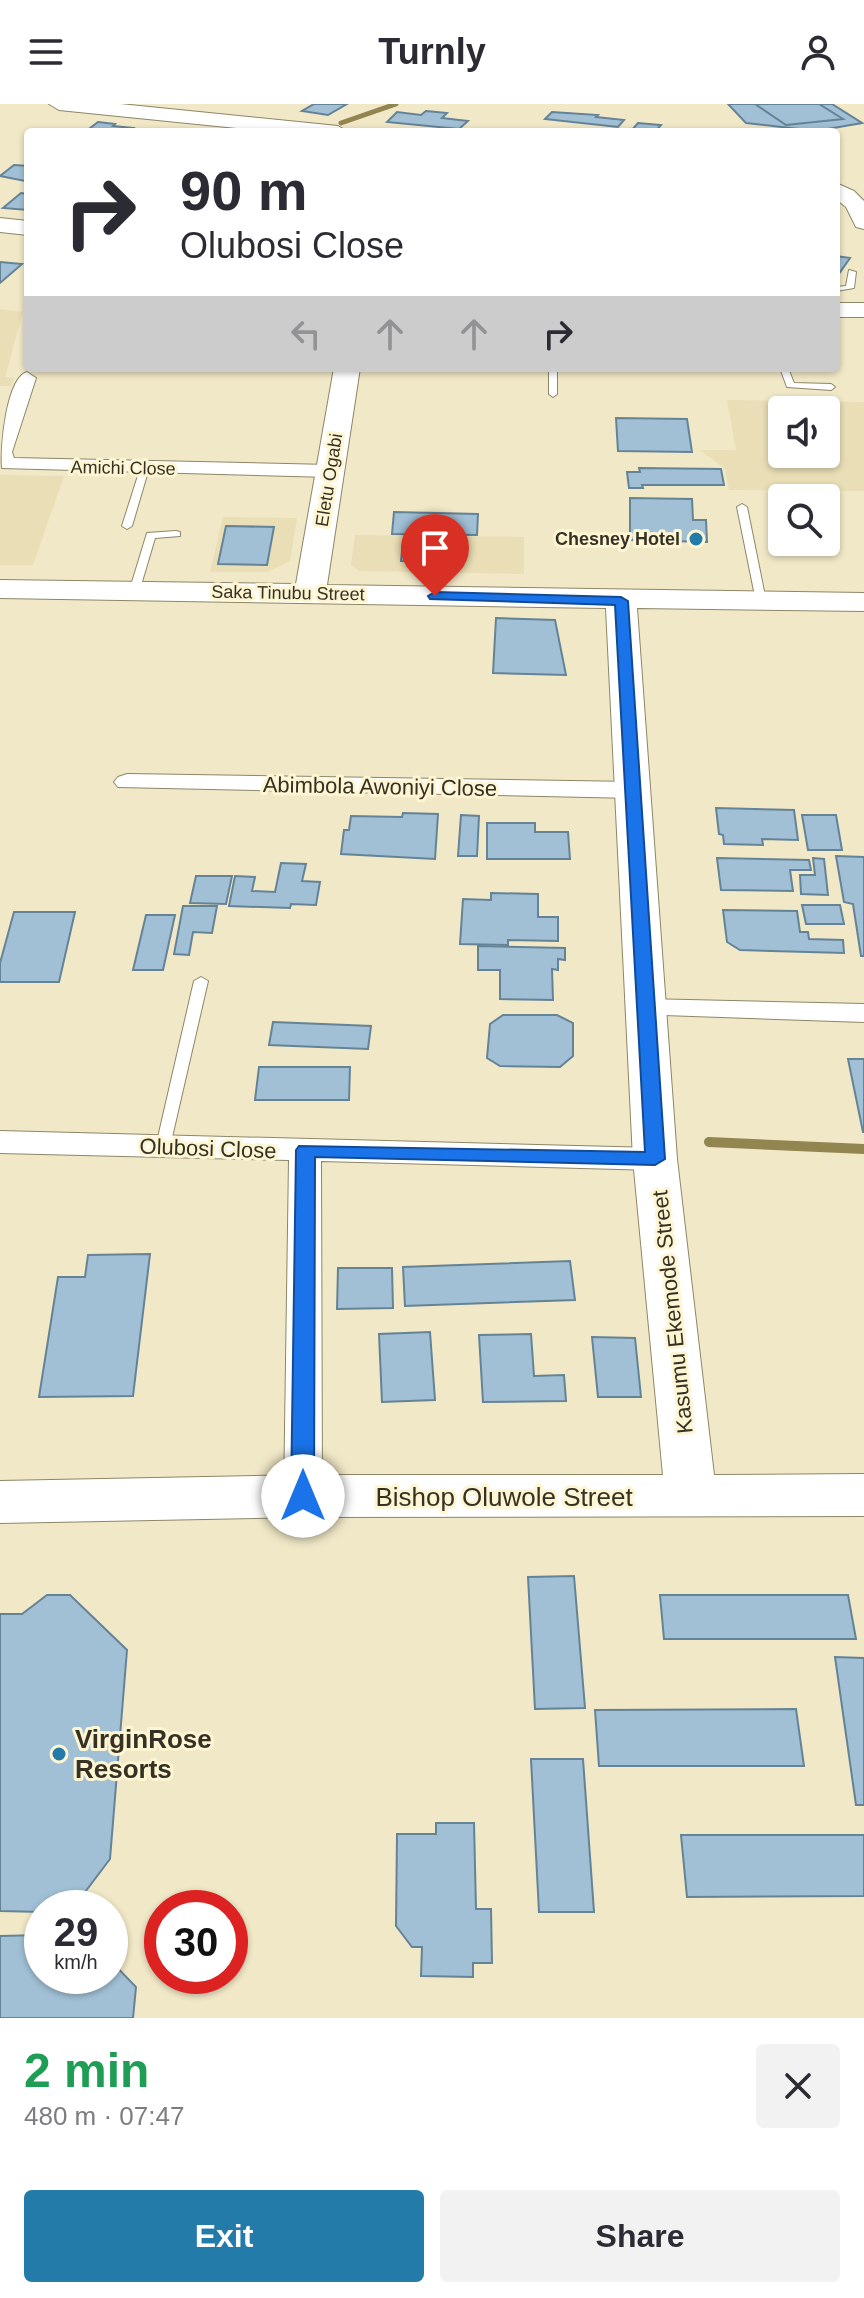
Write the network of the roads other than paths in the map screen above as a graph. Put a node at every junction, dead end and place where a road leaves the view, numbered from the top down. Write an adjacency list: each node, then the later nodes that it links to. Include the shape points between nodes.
1 (59, 104): 2 (street)
2 (298, 128)
3 (840, 192): 4 (street, via 851,197)
4 (864, 222)
5 (0, 225): 6 (street)
6 (24, 228)
7 (0, 234): 8 (street)
8 (24, 236)
9 (852, 272): 10 (lane, via 850,288)
10 (840, 289)
11 (840, 300): 12 (street)
12 (864, 301)
13 (840, 310): 14 (street)
14 (864, 310)
15 (346, 372): 22 (street, Eletu Ogabi)
16 (553, 372): 20 (lane)
17 (786, 372): 19 (lane, via 791,386)
18 (27, 378): 21 (street, Amichi Close, via 3,460 25,467)
19 (831, 387)
20 (553, 394)
21 (144, 468): 22 (street, Amichi Close); 24 (lane)
22 (330, 471): 28 (street, Eletu Ogabi)
23 (742, 507): 30 (lane)
24 (127, 526)
25 (176, 534): 27 (lane, via 150,536)
26 (0, 589): 27 (street, Saka Tinubu Street)
27 (134, 592): 28 (street, Saka Tinubu Street)
28 (310, 593): 29 (street, Saka Tinubu Street)
29 (621, 601): 30 (street, Saka Tinubu Street); 33 (street, Kasumu Ekemode Street)
30 (761, 601): 31 (street, Saka Tinubu Street)
31 (864, 602)
32 (127, 782): 33 (street, Abimbola Awoniyi Close)
33 (633, 790): 35 (street, Kasumu Ekemode Street)
34 (201, 981): 38 (lane)
35 (645, 1008): 36 (street); 40 (street, Kasumu Ekemode Street)
36 (864, 1013)
37 (0, 1142): 38 (street, Olubosi Close)
38 (163, 1146): 39 (street, Olubosi Close)
39 (305, 1150): 40 (street, Olubosi Close); 42 (street)
40 (655, 1159): 43 (street, Kasumu Ekemode Street)
41 (864, 1495): 43 (street, Bishop Oluwole Street)
42 (303, 1496): 43 (street, Bishop Oluwole Street); 44 (street, Bishop Oluwole Street)
43 (691, 1497)
44 (0, 1502)

